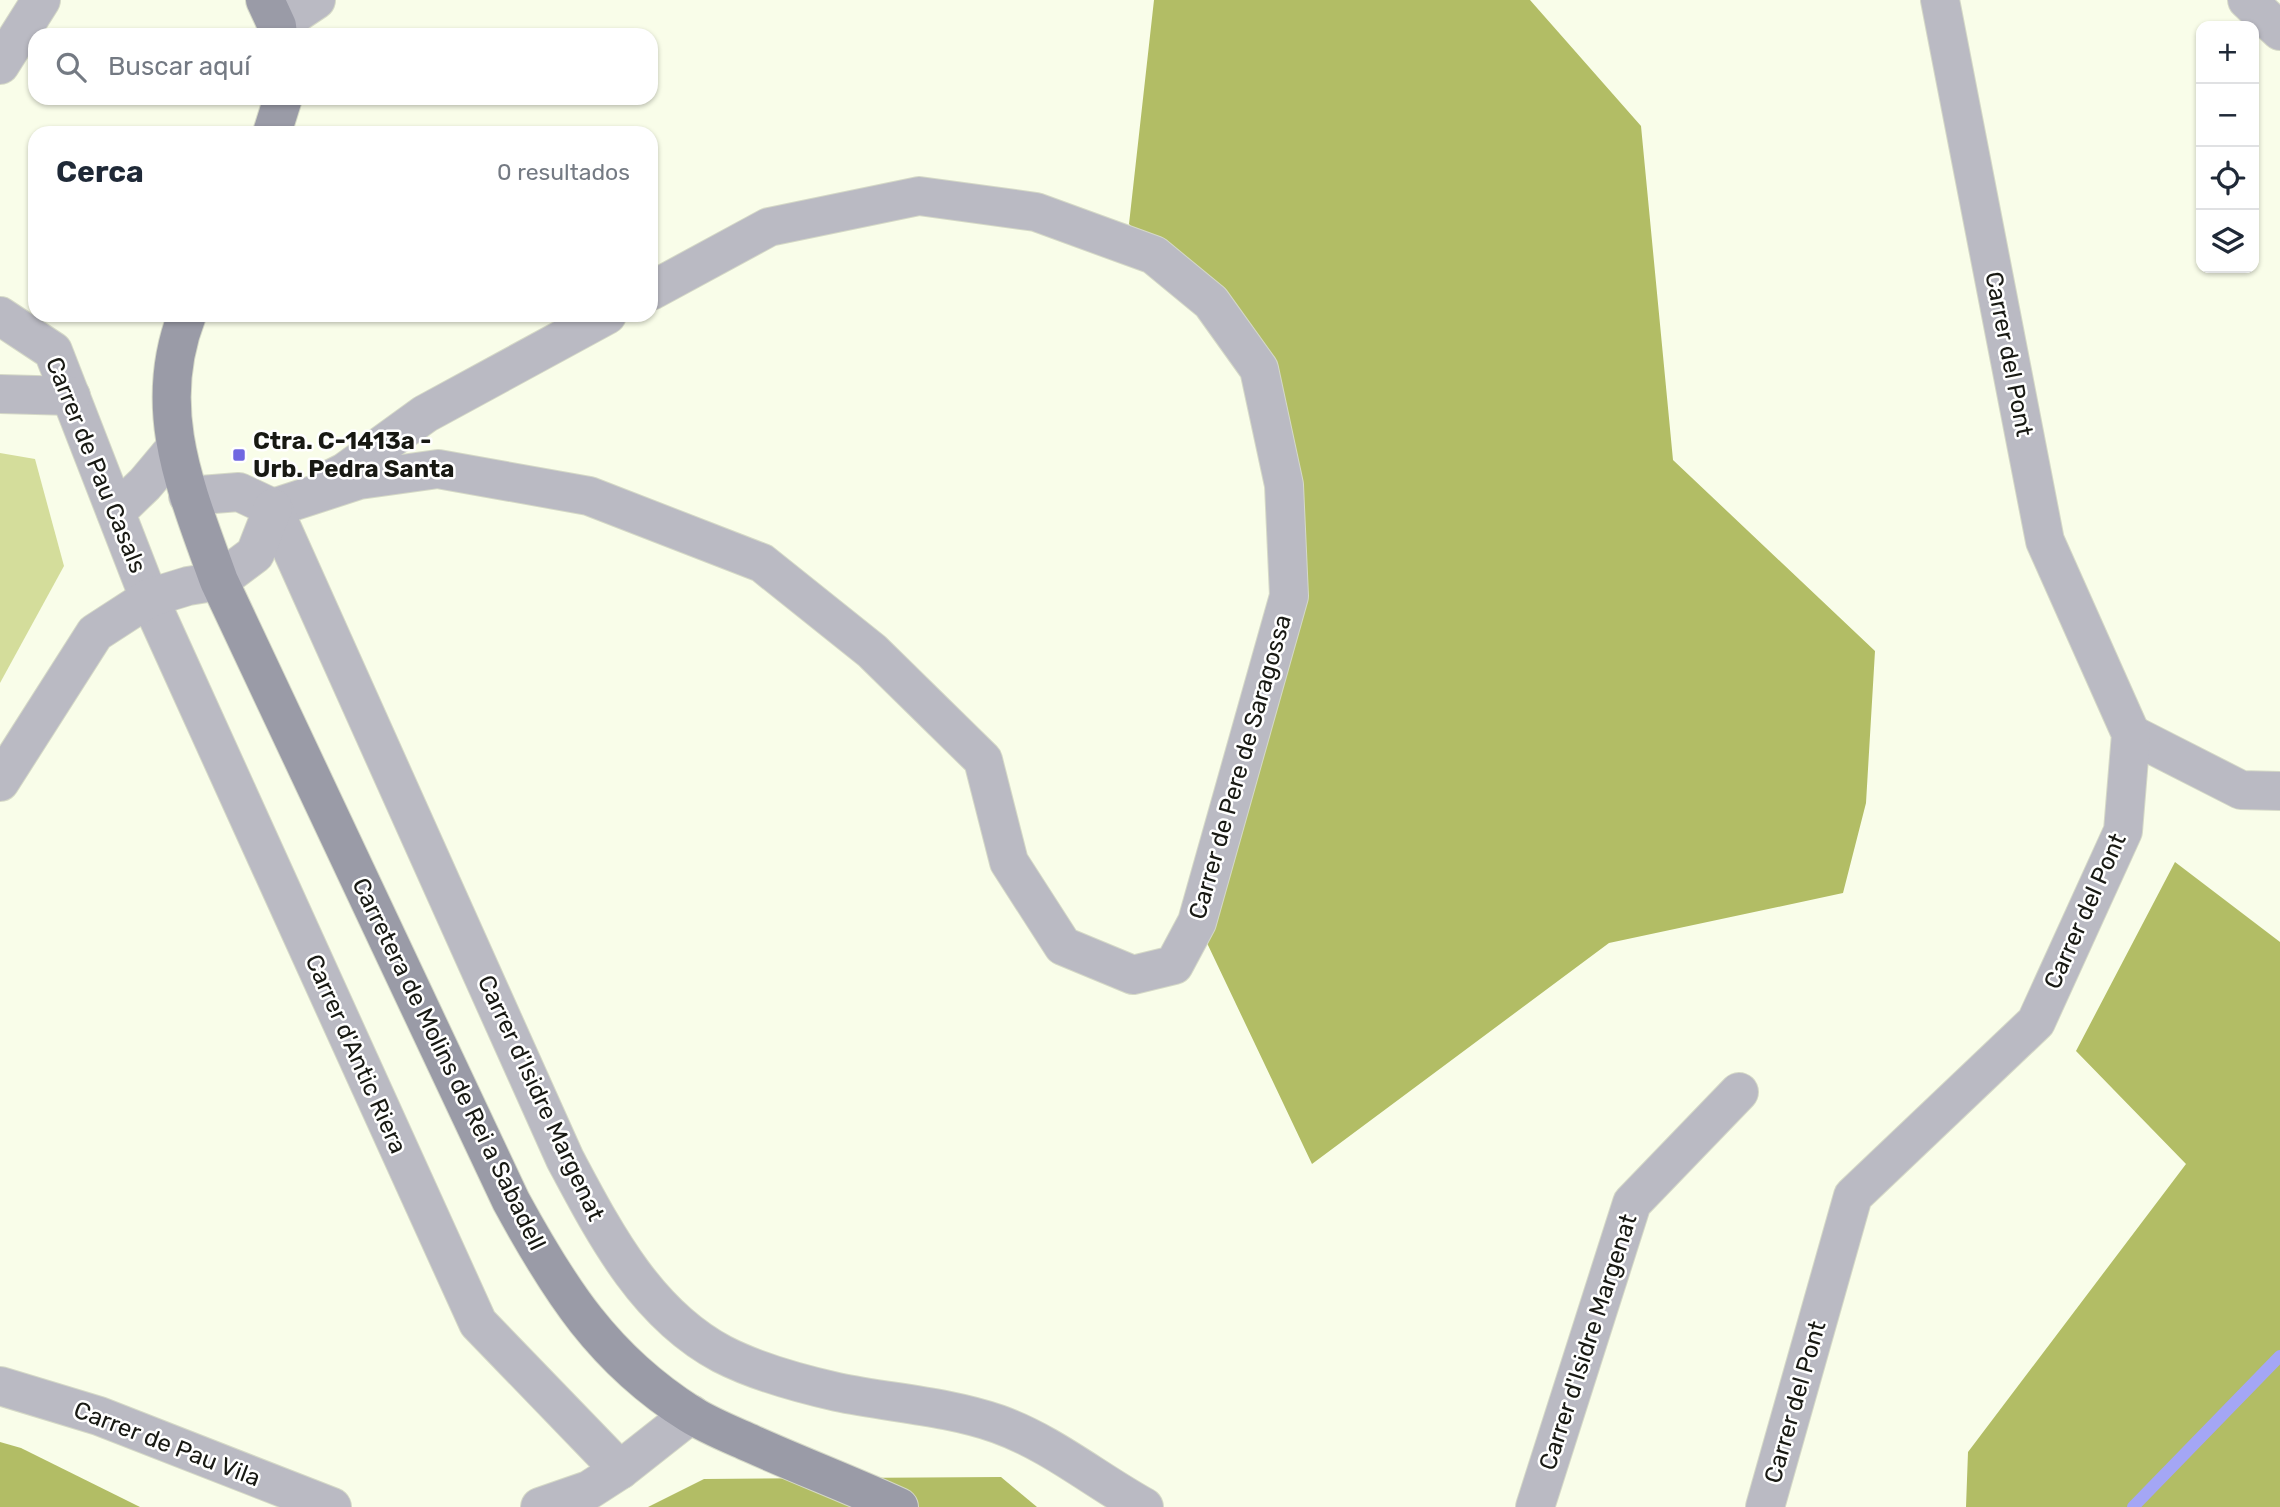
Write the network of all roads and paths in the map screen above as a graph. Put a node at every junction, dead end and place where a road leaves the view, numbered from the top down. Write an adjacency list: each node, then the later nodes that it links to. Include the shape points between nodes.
1 (41, 0): 7 (street)
2 (316, 0): 5 (street)
3 (1940, 0): 22 (street, Carrer del Pont, via 2045,541)
4 (2247, 0): 6 (street)
5 (273, 20)
6 (2280, 31)
7 (0, 65)
8 (281, 105): 9 (main road)
9 (274, 126)
10 (658, 287): 18 (street, Carrer de Pere de Saragossa, via 769,227 919,196 1036,212 1075,226 1154,255 1211,302 1259,369 1284,485 1289,596 1197,922 1174,965 1133,975 1063,946 1009,862 984,760 872,652 762,563 589,496 438,468 359,480)
11 (0, 316): 15 (street, Carrer de Pau Casals, via 53,351)
12 (185, 322): 16 (main road, via 171,384)
13 (594, 322): 18 (street, via 425,414 345,472)
14 (0, 394): 15 (street)
15 (71, 396): 19 (street, Carrer de Pau Casals)
16 (176, 447): 17 (main road); 19 (street)
17 (186, 490): 18 (street, via 239,492); 20 (main road, Carretera de Molins de Rei a Sabadell)
18 (273, 508): 20 (street, via 255,554); 32 (street, Carrer d'Isidre Margenat, via 565,1159 636,1280 675,1321 747,1366 836,1392 996,1423 1041,1442)
19 (116, 512): 21 (street, Carrer de Pau Casals)
20 (219, 581): 21 (street); 27 (main road, Carretera de Molins de Rei a Sabadell, via 511,1202 542,1258 599,1338 644,1380)
21 (149, 598): 23 (street, via 95,633); 28 (street, Carrer d'Antic Riera, via 478,1323)
22 (2132, 734): 24 (street, via 2241,790); 34 (street, Carrer del Pont, via 2123,831 2036,1023 1853,1196)
23 (0, 782)
24 (2280, 791)
25 (1739, 1093): 33 (street, Carrer d'Isidre Margenat, via 1632,1203)
26 (0, 1386): 29 (street, Carrer de Pau Vila, via 99,1416)
27 (691, 1414): 28 (street); 31 (main road, Carretera de Molins de Rei a Sabadell)
28 (620, 1470): 30 (street, via 589,1490)
29 (332, 1507)
30 (540, 1507)
31 (899, 1507)
32 (1144, 1507)
33 (1535, 1507)
34 (1765, 1507)

